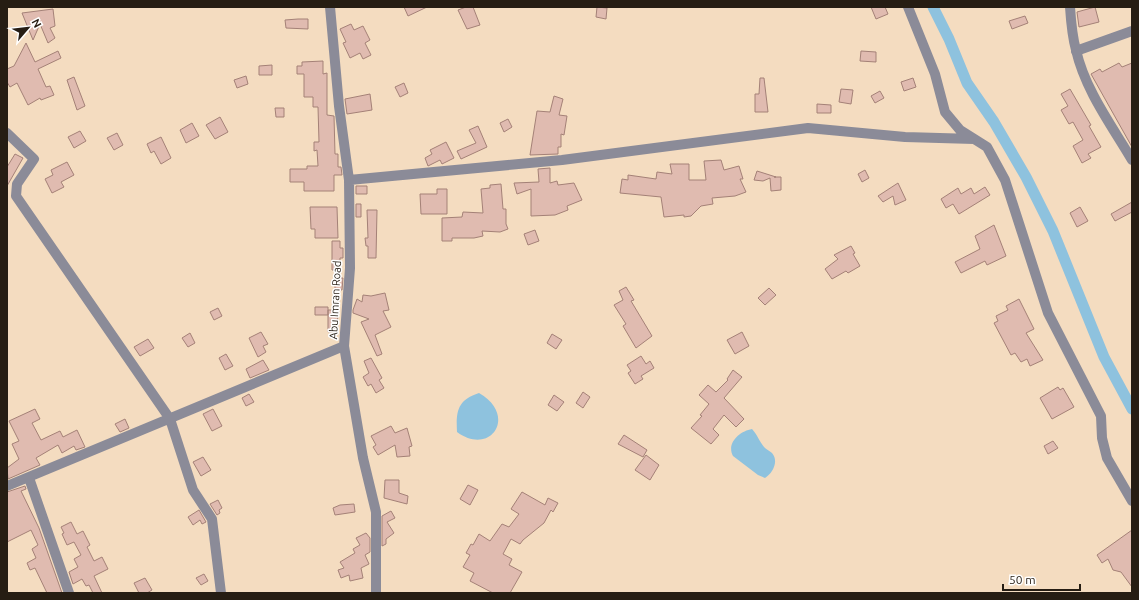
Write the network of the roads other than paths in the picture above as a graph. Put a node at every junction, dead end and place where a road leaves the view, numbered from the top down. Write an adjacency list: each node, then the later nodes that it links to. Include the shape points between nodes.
1 (330, 7): 9 (street, Abu Imran Road)
2 (908, 7): 7 (street, via 935,74 945,112 960,130)
3 (1070, 7): 5 (street)
4 (1132, 31): 5 (street)
5 (1076, 52): 8 (street, via 1095,97)
6 (7, 133): 11 (street, via 34,159 17,184 16,196)
7 (974, 138): 9 (street, via 905,137 808,128 562,160); 14 (street, via 987,147 1005,180 1048,313 1101,416 1102,438 1107,458)
8 (1132, 160)
9 (349, 180): 10 (street, Abu Imran Road, via 350,268)
10 (344, 346): 11 (street); 17 (street, Abu Imran Road, via 363,458 376,512)
11 (170, 419): 12 (street); 16 (street, via 193,490 212,519)
12 (29, 478): 13 (street); 15 (street)
13 (7, 486)
14 (1132, 501)
15 (69, 593)
16 (221, 593)
17 (376, 593)

